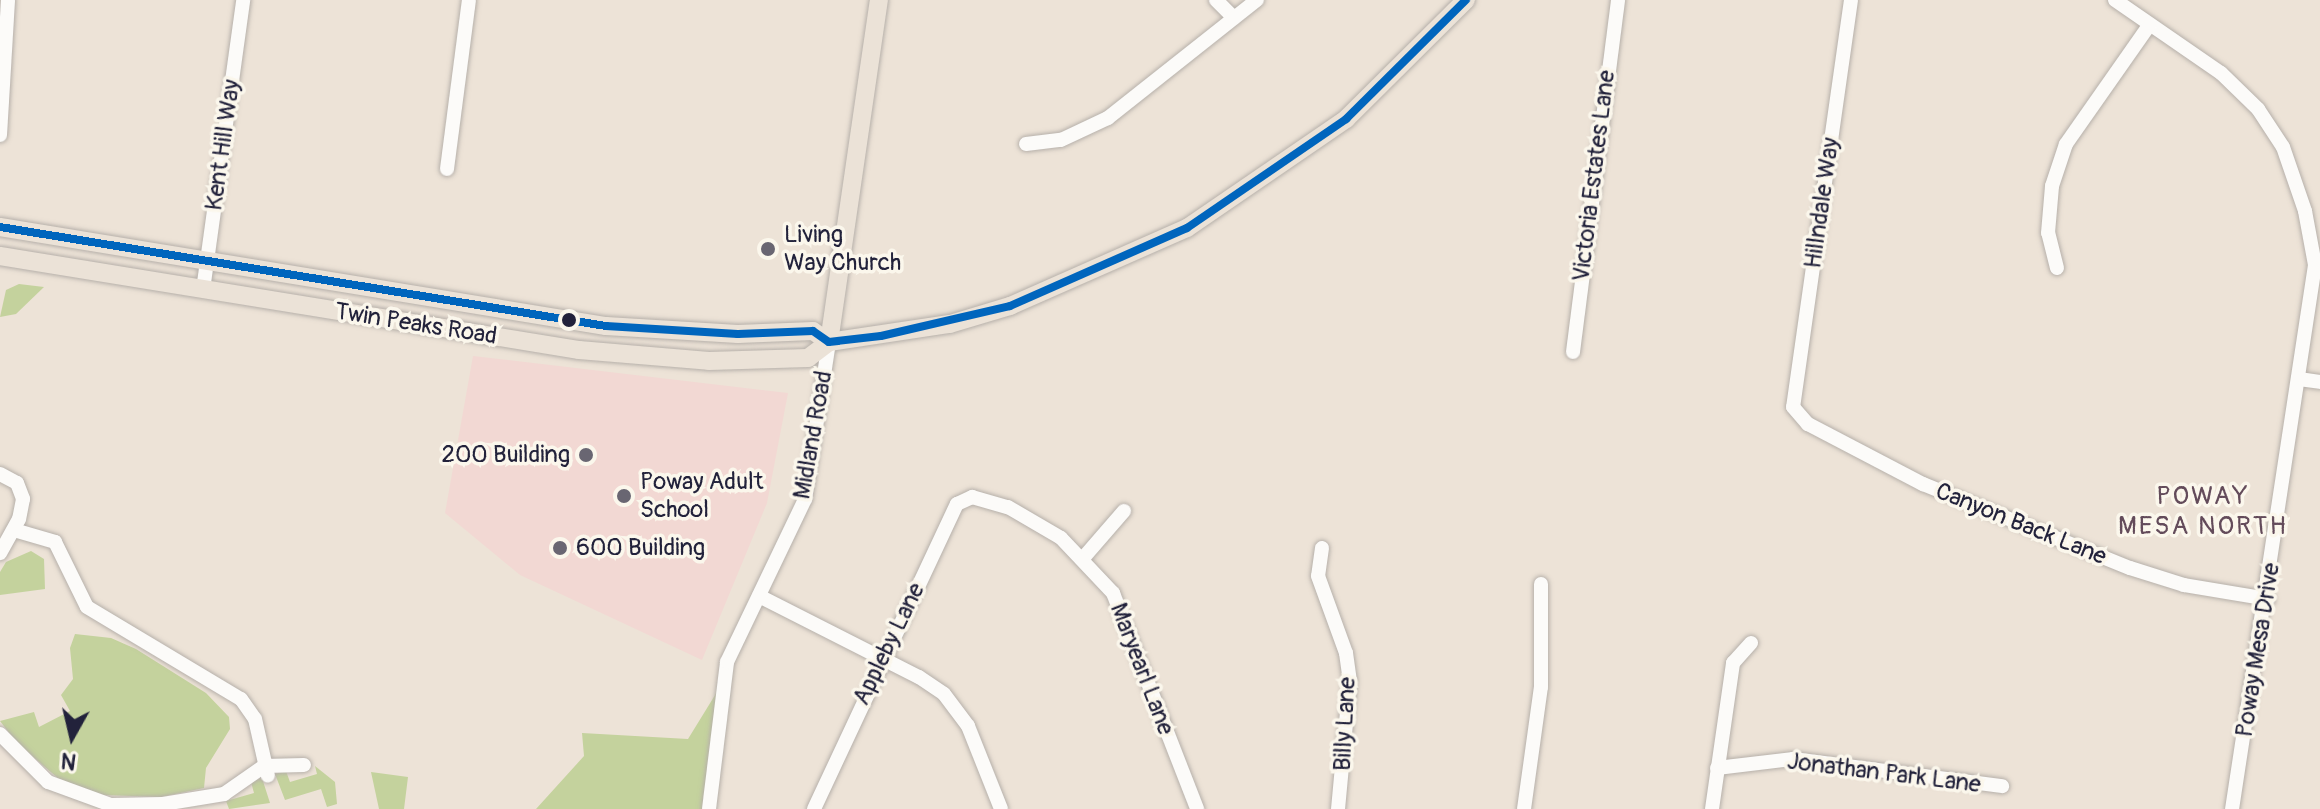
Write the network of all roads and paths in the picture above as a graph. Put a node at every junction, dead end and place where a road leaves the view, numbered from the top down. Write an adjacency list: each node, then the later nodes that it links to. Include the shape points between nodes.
1 (8, 0): 13 (street)
2 (243, 0): 18 (street, Kent Hill Way)
3 (469, 0): 15 (street)
4 (879, 0): 21 (main road, Midland Road)
5 (1216, 0): 11 (street)
6 (1257, 0): 11 (street)
7 (1466, 0): 21 (main road, Twin Peaks Road, via 1346,119 1187,228 1010,306 950,324)
8 (1618, 0): 22 (street, Victoria Estates Lane)
9 (1851, 0): 25 (street, Hillndale Way)
10 (2115, 0): 12 (street, Poway Mesa Drive)
11 (1234, 18): 14 (street, via 1108,118 1061,140)
12 (2150, 24): 19 (street, via 2066,144 2052,186 2048,233); 23 (street, Poway Mesa Drive, via 2221,73 2258,109 2283,147 2305,211 2315,265)
13 (0, 135)
14 (1026, 144)
15 (447, 169)
16 (0, 227): 18 (main road, Twin Peaks Road)
17 (0, 256): 20 (main road, Twin Peaks Road)
18 (207, 263): 20 (street, Kent Hill Way); 21 (main road, Twin Peaks Road, via 606,326 738,334 813,331)
19 (2057, 268)
20 (203, 290): 21 (main road, Twin Peaks Road, via 645,357 804,359)
21 (829, 342): 34 (street, Midland Road, via 805,499)
22 (1573, 352)
23 (2299, 379): 24 (street); 35 (street, Poway Mesa Drive)
24 (2320, 382)
25 (1793, 407): 35 (street, Canyon Back Lane, via 1808,424 1923,484 2130,568 2184,585)
26 (0, 474): 29 (street, via 21,491 22,509)
27 (982, 499): 32 (street, Maryearl Lane, via 1008,507); 37 (street, Appleby Lane, via 957,504)
28 (1124, 511): 32 (street)
29 (14, 530): 31 (street); 41 (street, via 39,542 55,542 87,607 241,699 255,719)
30 (1322, 548): 47 (street, Billy Lane, via 1318,576 1346,653 1350,680)
31 (0, 553)
32 (1084, 557): 46 (street, Maryearl Lane, via 1113,593)
33 (1541, 584): 48 (street, via 1541,687)
34 (759, 596): 37 (street); 43 (street, Midland Road, via 727,662)
35 (2268, 599): 50 (street, Poway Mesa Drive)
36 (1751, 643): 40 (street, via 1733,663)
37 (881, 658): 44 (street, Appleby Lane); 45 (street, via 944,694 968,726)
38 (0, 734): 41 (street, via 41,777 81,797 123,806 224,794)
39 (304, 765): 41 (street)
40 (1717, 768): 42 (street, Jonathan Park Lane, via 1793,759); 49 (street)
41 (266, 771)
42 (2002, 786)
43 (709, 809)
44 (814, 809)
45 (1001, 809)
46 (1197, 809)
47 (1338, 809)
48 (1524, 809)
49 (1712, 809)
50 (2232, 809)

